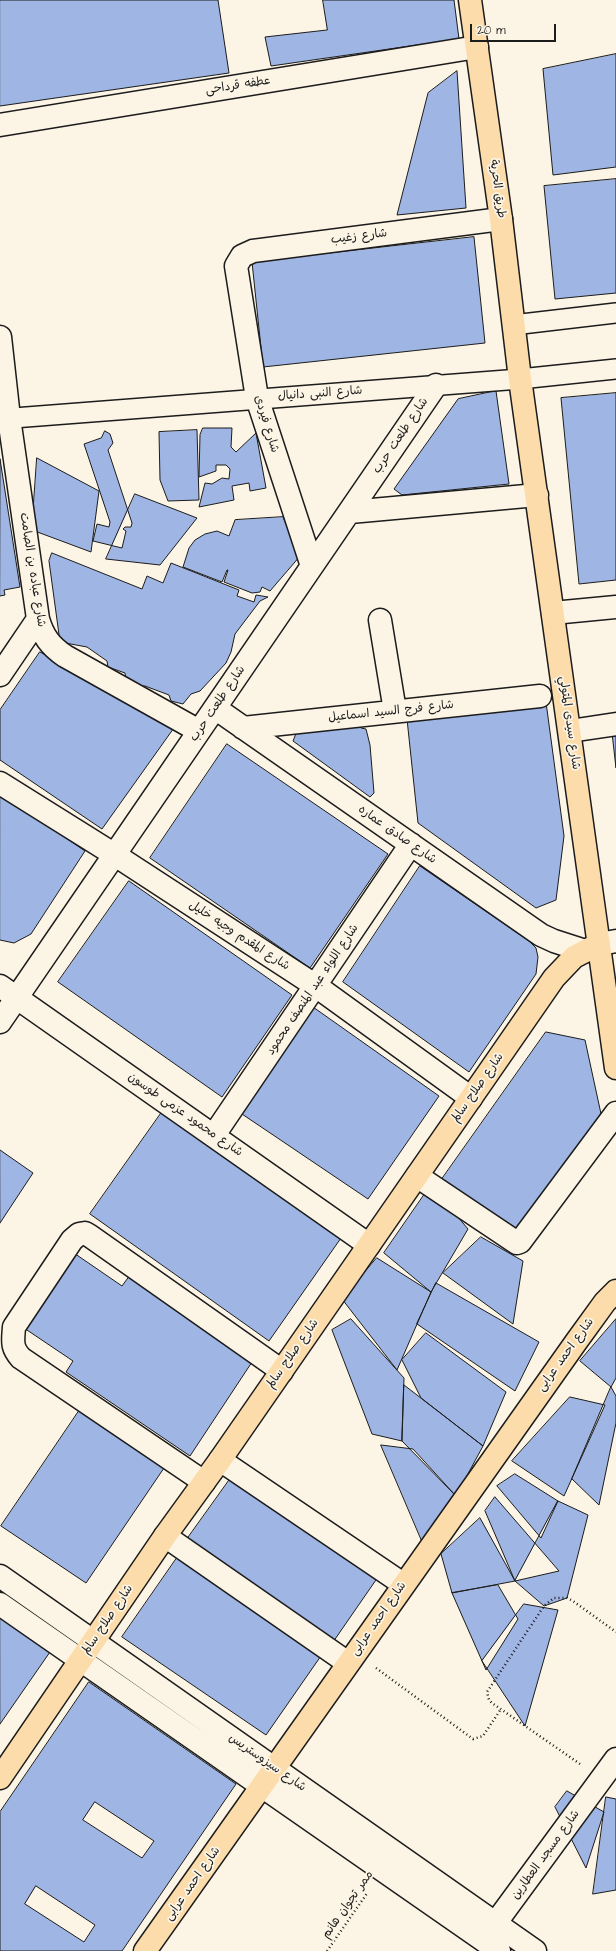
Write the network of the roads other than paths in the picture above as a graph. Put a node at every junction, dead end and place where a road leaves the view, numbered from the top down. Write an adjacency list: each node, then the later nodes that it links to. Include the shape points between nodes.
1 (470, 0): 2 (main road, طريق الحرية)
2 (477, 47): 3 (street, عطفه قرداحى); 4 (main road, طريق الحرية)
3 (0, 124)
4 (501, 219): 5 (street, شارع زغيب, via 253,251 242,256 236,266); 7 (main road, طريق الحرية)
5 (236, 278): 12 (street, شارع فيردى)
6 (616, 313): 7 (street)
7 (514, 325): 10 (main road, طريق الحرية)
8 (0, 337): 13 (street, شارع عباده بن الصامت)
9 (616, 369): 10 (street, شارع النبى دانيال)
10 (520, 379): 11 (street, شارع النبى دانيال); 14 (main road, شارع سيدى المتولي)
11 (436, 385): 12 (street, شارع النبى دانيال); 15 (street, شارع طلعت حرب)
12 (257, 398): 13 (street, شارع النبى دانيال); 16 (street, شارع فيردى)
13 (4, 419): 19 (street, شارع عباده بن الصامت)
14 (537, 495): 15 (street); 18 (main road, شارع سيدى المتولي)
15 (350, 512): 16 (street, شارع طلعت حرب)
16 (312, 566): 23 (street, شارع طلعت حرب)
17 (616, 607): 18 (street)
18 (553, 613): 28 (main road, شارع سيدى المتولي)
19 (38, 619): 21 (street); 27 (street, شارع عباده بن الصامت, via 42,634 52,647)
20 (380, 620): 24 (street)
21 (0, 675)
22 (540, 696): 24 (street, شارع فرج السيد اسماعيل)
23 (215, 708): 26 (street, شارع صادق عماره); 27 (street, شارع طلعت حرب)
24 (395, 711): 26 (street, شارع فرج السيد اسماعيل)
25 (616, 724): 28 (street)
26 (243, 728): 30 (street, شارع صادق عماره)
27 (199, 731): 31 (street, شارع طلعت حرب)
28 (570, 731): 32 (main road, شارع سيدى المتولي)
29 (0, 783): 31 (street, شارع المقدم وجيه خليل)
30 (411, 844): 32 (street, شارع صادق عماره, via 541,935 554,941); 33 (street, شارع اللواء عبد المنصف محمود)
31 (115, 855): 33 (street, شارع المقدم وجيه خليل); 34 (street, شارع طلعت حرب)
32 (600, 945): 36 (main road, شارع سيدى المتولي); 37 (main road, شارع صلاح سالم, via 574,957 554,978)
33 (316, 986): 37 (street, شارع المقدم وجيه خليل); 39 (street, شارع اللواء عبد المنصف محمود)
34 (8, 992): 35 (street, شارع طلعت حرب); 39 (street, شارع محمود عزمى طوسون)
35 (0, 1022)
36 (616, 1068)
37 (471, 1098): 40 (main road, شارع صلاح سالم)
38 (616, 1113): 40 (street, via 517,1243)
39 (214, 1135): 41 (street, شارع محمود عزمى طوسون)
40 (417, 1176): 41 (main road, شارع صلاح سالم)
41 (369, 1244): 43 (main road, شارع صلاح سالم)
42 (616, 1291): 48 (main road, شارع احمد عرابى, via 605,1302)
43 (282, 1371): 44 (main road, شارع صلاح سالم); 45 (street, via 90,1236 85,1233 79,1234 72,1240 14,1327 14,1350 21,1358)
44 (220, 1460): 45 (main road, شارع صلاح سالم); 48 (street)
45 (204, 1482): 46 (main road, شارع صلاح سالم)
46 (165, 1536): 50 (main road, شارع صلاح سالم); 51 (street)
47 (0, 1576): 50 (street, شارع سيزوستريس)
48 (403, 1584): 51 (main road, شارع احمد عرابى)
49 (0, 1604): 52 (street, شارع سيزوستريس)
50 (94, 1642): 52 (main road, شارع صلاح سالم); 54 (street, شارع سيزوستريس)
51 (351, 1658): 54 (main road, شارع احمد عرابى)
52 (80, 1662): 55 (main road, شارع صلاح سالم); 56 (street, شارع سيزوستريس)
53 (616, 1759): 57 (street, شارع مسجد العطارين)
54 (275, 1768): 56 (main road, شارع احمد عرابى); 57 (street, شارع سيزوستريس)
55 (0, 1778)
56 (262, 1787): 57 (street, شارع سيزوستريس); 58 (main road, شارع احمد عرابى)
57 (488, 1941): 59 (street, شارع سيزوستريس)
58 (145, 1951)
59 (535, 1951)

